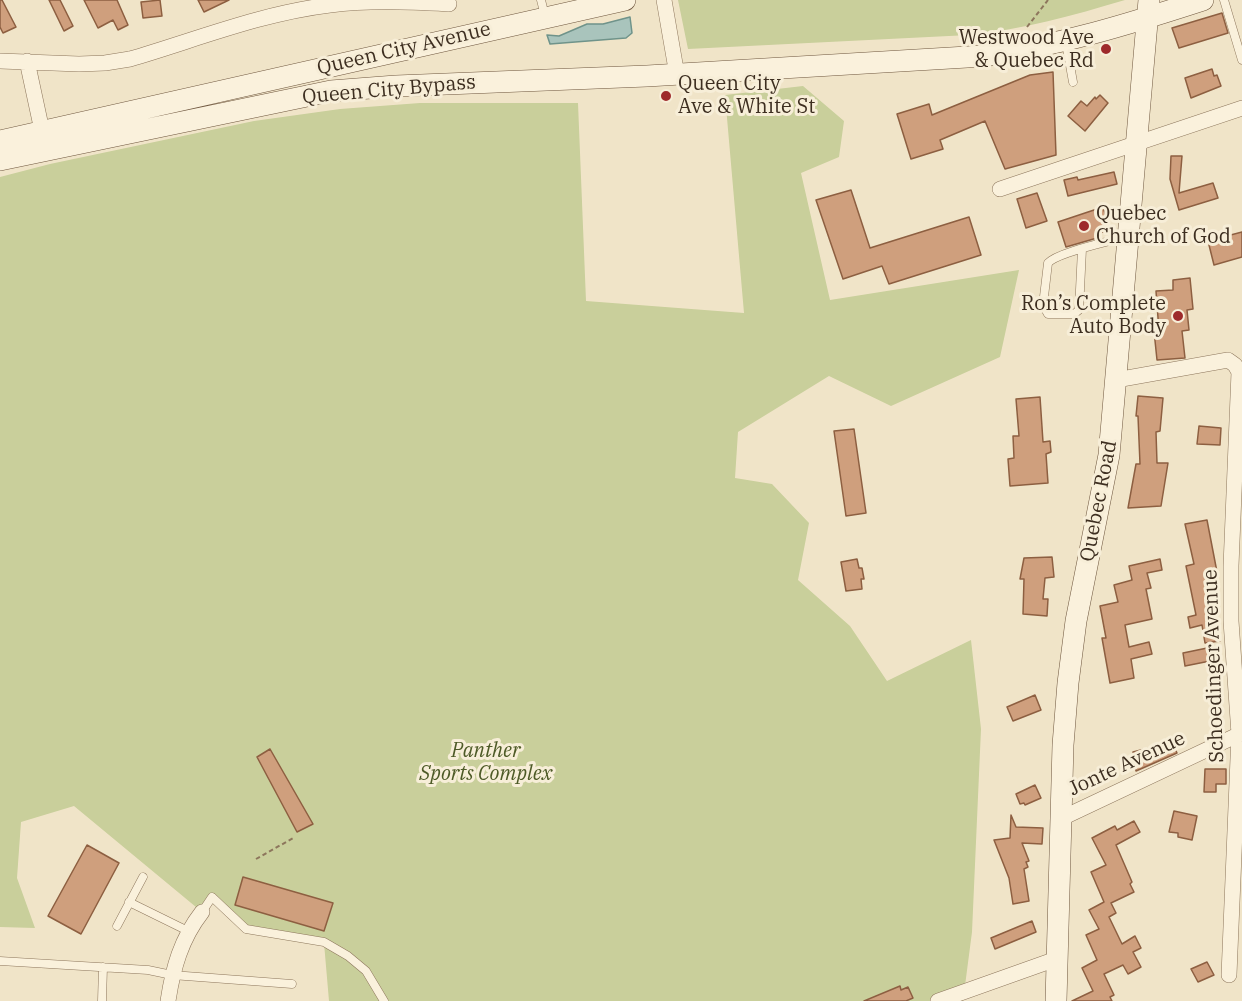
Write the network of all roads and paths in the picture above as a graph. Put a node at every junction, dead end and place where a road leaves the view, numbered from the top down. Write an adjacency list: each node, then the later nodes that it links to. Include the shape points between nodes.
1 (625, 0): 8 (main road, Queen City Avenue)
2 (664, 0): 15 (street)
3 (1048, 0): 10 (path)
4 (1203, 0): 9 (main road, Queen City Bypass)
5 (1224, 0): 13 (lane)
6 (402, 1): 7 (street, Queen City Avenue); 14 (street, Queen City Avenue, via 291,12 122,61)
7 (450, 2)
8 (543, 9): 18 (main road, Queen City Avenue)
9 (1149, 9): 11 (main road, Queen City Bypass); 20 (main road, Quebec Road)
10 (1027, 27)
11 (1066, 42): 15 (main road, Queen City Bypass, via 984,56); 16 (lane)
12 (0, 60): 14 (street, Queen City Avenue)
13 (1242, 60)
14 (27, 61): 18 (street)
15 (677, 75): 18 (main road, Queen City Bypass, via 331,91)
16 (1073, 82)
17 (1242, 108): 20 (street)
18 (44, 140): 19 (main road, Queen City Bypass); 21 (main road, Queen City Bypass)
19 (0, 141)
20 (1137, 143): 22 (street); 23 (main road, Quebec Road)
21 (0, 160)
22 (1000, 189)
23 (1130, 236): 24 (lane); 25 (main road, Quebec Road)
24 (1082, 249): 24 (lane, via 1052,258 1048,263 1043,305 1048,314 1074,314 1079,310)
25 (1116, 380): 26 (street, Schoedinger Avenue, via 1228,360 1235,365 1240,378 1231,599); 27 (main road, Quebec Road, via 1109,455 1076,621 1068,683)
26 (1241, 734): 27 (street, Jonte Avenue); 39 (street, Schoedinger Avenue)
27 (1062, 818): 35 (main road, Quebec Road)
28 (295, 837): 29 (path)
29 (256, 860)
30 (143, 877): 31 (lane)
31 (129, 902): 33 (lane); 34 (lane)
32 (202, 912): 34 (street); 43 (lane, via 212,897 246,929 324,942 366,971)
33 (117, 926)
34 (188, 931): 38 (street)
35 (1059, 958): 44 (street); 45 (main road, Quebec Road)
36 (0, 961): 37 (lane)
37 (103, 967): 38 (lane); 41 (lane)
38 (172, 975): 40 (lane); 42 (street)
39 (1229, 975)
40 (292, 984)
41 (102, 1001)
42 (168, 1001)
43 (384, 1001)
44 (938, 1001)
45 (1056, 1001)

